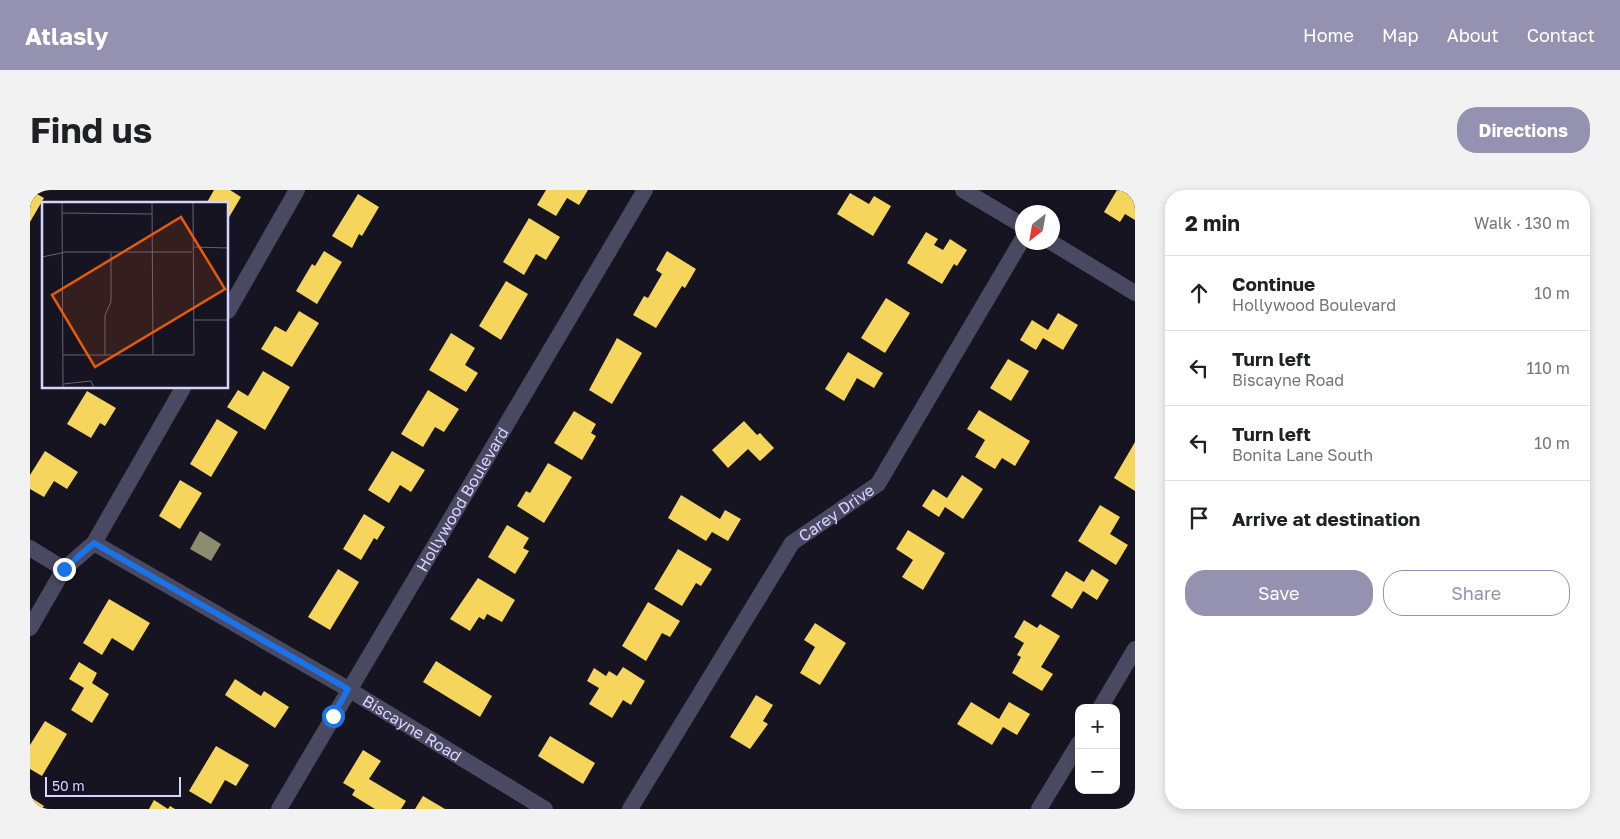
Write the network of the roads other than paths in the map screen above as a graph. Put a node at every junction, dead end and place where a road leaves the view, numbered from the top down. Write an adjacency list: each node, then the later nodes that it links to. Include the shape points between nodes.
1 (297, 190): 8 (street)
2 (645, 190): 15 (street, Hollywood Boulevard)
3 (963, 190): 4 (street)
4 (1015, 221)
5 (1060, 247): 7 (street)
6 (1016, 250): 20 (street, Carey Drive, via 878,484 792,543)
7 (1135, 293)
8 (229, 309)
9 (182, 389): 10 (street)
10 (94, 543): 12 (street); 15 (street, Biscayne Road)
11 (30, 548): 12 (street)
12 (64, 569): 13 (street)
13 (30, 628)
14 (1135, 649): 16 (street)
15 (348, 689): 18 (street, Hollywood Boulevard); 19 (street, Biscayne Road)
16 (1102, 704)
17 (1075, 749): 21 (street)
18 (279, 809)
19 (546, 809)
20 (630, 809)
21 (1039, 809)

